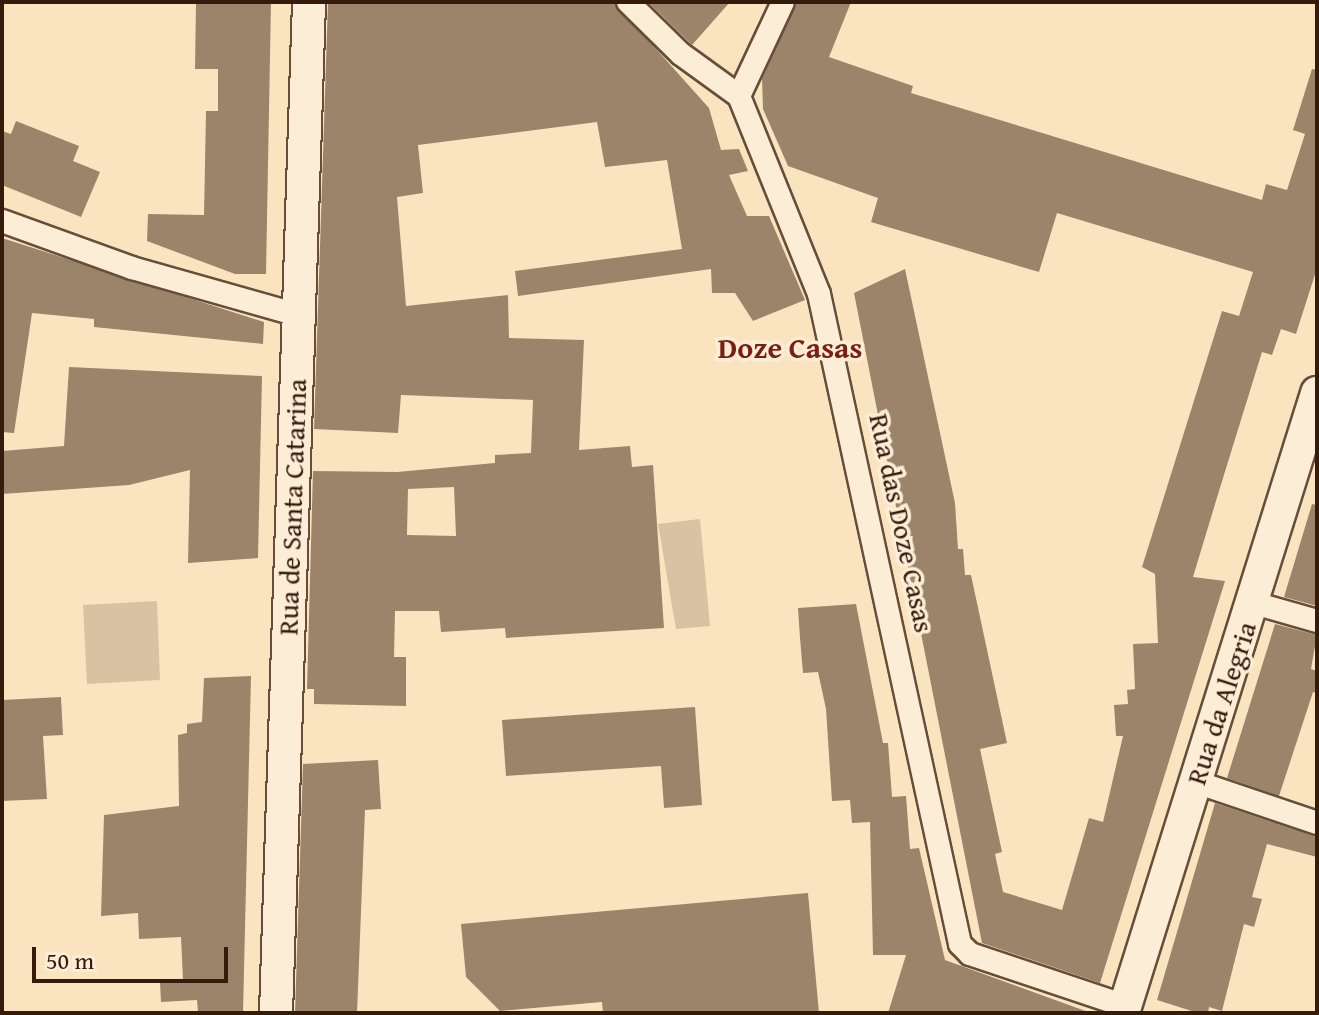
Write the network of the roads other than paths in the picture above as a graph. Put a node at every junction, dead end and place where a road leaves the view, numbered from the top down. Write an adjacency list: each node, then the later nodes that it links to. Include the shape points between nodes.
1 (309, 2): 6 (main road, Rua de Santa Catarina)
2 (628, 2): 4 (street, via 681,54)
3 (783, 2): 4 (street)
4 (739, 96): 12 (street, Rua das Doze Casas, via 832,336 960,944 970,954)
5 (2, 221): 6 (street, via 132,268)
6 (298, 315): 13 (main road, Rua de Santa Catarina)
7 (1317, 393): 8 (main road, Rua da Alegria)
8 (1254, 603): 9 (street); 10 (main road, Rua da Alegria)
9 (1317, 621)
10 (1196, 782): 11 (street); 12 (main road, Rua da Alegria)
11 (1317, 823)
12 (1124, 1009)
13 (276, 1013)

